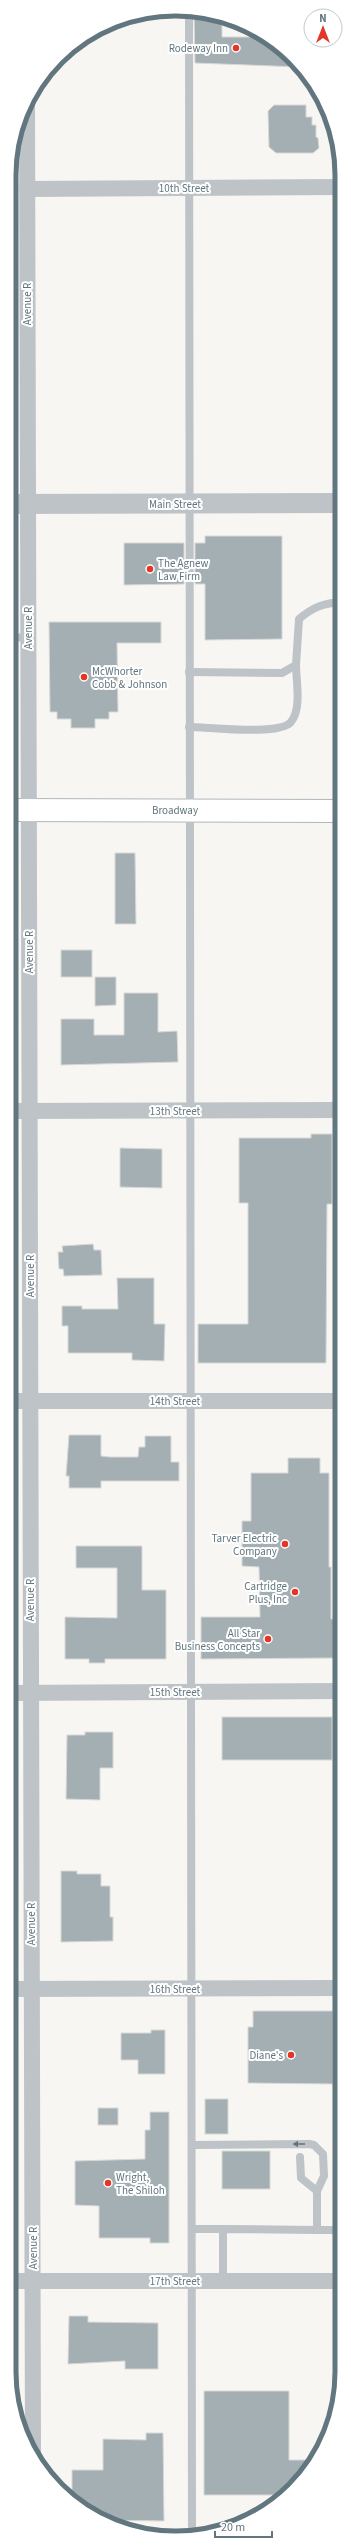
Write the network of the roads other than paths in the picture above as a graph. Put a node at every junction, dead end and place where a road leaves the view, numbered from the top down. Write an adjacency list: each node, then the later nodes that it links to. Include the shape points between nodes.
1 (188, 16): 4 (lane)
2 (27, 116): 5 (street, Avenue R)
3 (335, 187): 4 (street, 10th Street)
4 (187, 188): 5 (street, 10th Street); 8 (lane)
5 (27, 189): 7 (street, Avenue R)
6 (335, 503): 8 (street, Main Street)
7 (18, 504): 8 (street, Main Street); 10 (street, Avenue R)
8 (189, 504): 13 (lane)
9 (335, 602): 12 (lane, via 325,603 299,619)
10 (28, 637): 11 (lane); 15 (street, Avenue R)
11 (16, 638)
12 (296, 665): 13 (lane, via 282,673); 14 (lane, via 296,710 291,722 283,728 269,730)
13 (189, 672): 14 (lane)
14 (189, 726): 16 (lane)
15 (19, 810): 16 (main road, Broadway); 20 (street, Avenue R)
16 (189, 810): 17 (main road, Broadway); 21 (lane)
17 (335, 810)
18 (335, 1110): 21 (street, 13th Street)
19 (16, 1111): 20 (street, 13th Street)
20 (30, 1111): 21 (street, 13th Street); 24 (street, Avenue R)
21 (190, 1111): 25 (lane)
22 (335, 1400): 25 (street, 14th Street)
23 (16, 1401): 24 (street, 14th Street)
24 (30, 1401): 25 (street, 14th Street); 29 (street, Avenue R)
25 (190, 1401): 27 (lane)
26 (335, 1691): 27 (street, 15th Street)
27 (191, 1692): 29 (street, 15th Street); 32 (lane)
28 (16, 1693): 29 (street, 15th Street)
29 (30, 1693): 31 (street, Avenue R)
30 (335, 1988): 32 (street, 16th Street)
31 (32, 1989): 32 (street, 16th Street); 33 (street, 16th Street); 42 (street, Avenue R)
32 (192, 1989): 34 (lane)
33 (16, 1990)
34 (192, 2145): 36 (lane, one-way to 34, via 324,2176 323,2154 314,2145); 37 (lane)
35 (300, 2157): 36 (lane, via 301,2178)
36 (317, 2191): 39 (lane)
37 (192, 2229): 38 (lane); 43 (lane)
38 (223, 2229): 39 (lane); 44 (lane)
39 (317, 2230): 40 (lane)
40 (335, 2230)
41 (16, 2281): 42 (street, 17th Street)
42 (33, 2281): 43 (street, 17th Street); 46 (street, Avenue R)
43 (192, 2281): 44 (street, 17th Street); 47 (lane)
44 (223, 2281): 45 (street, 17th Street)
45 (335, 2281)
46 (33, 2444)
47 (192, 2530)

